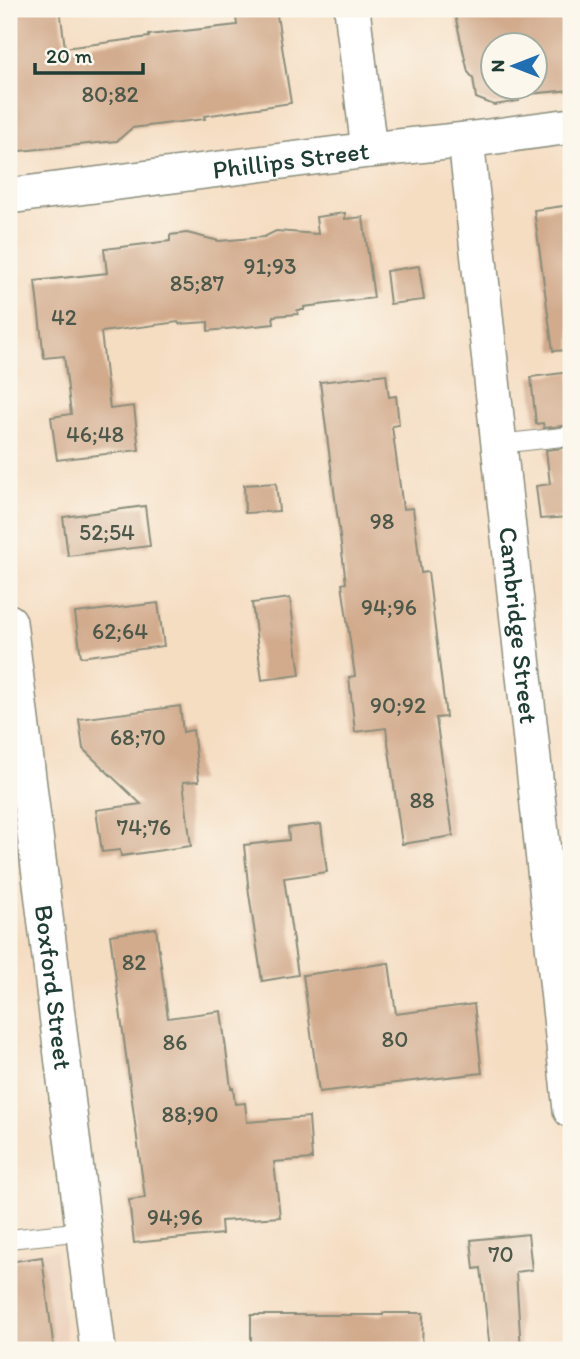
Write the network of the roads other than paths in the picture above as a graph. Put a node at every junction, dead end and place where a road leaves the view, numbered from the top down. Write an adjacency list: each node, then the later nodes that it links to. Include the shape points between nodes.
1 (352, 9): 4 (street)
2 (571, 126): 3 (street, Phillips Street)
3 (466, 140): 4 (street, Phillips Street); 7 (street, Cambridge Street)
4 (369, 150): 5 (street, Phillips Street)
5 (9, 196)
6 (571, 436): 7 (lane)
7 (499, 444): 9 (street, Cambridge Street)
8 (9, 622): 10 (street, Boxford Street)
9 (571, 1111)
10 (84, 1231): 11 (lane); 12 (street, Boxford Street)
11 (9, 1240)
12 (98, 1350)

